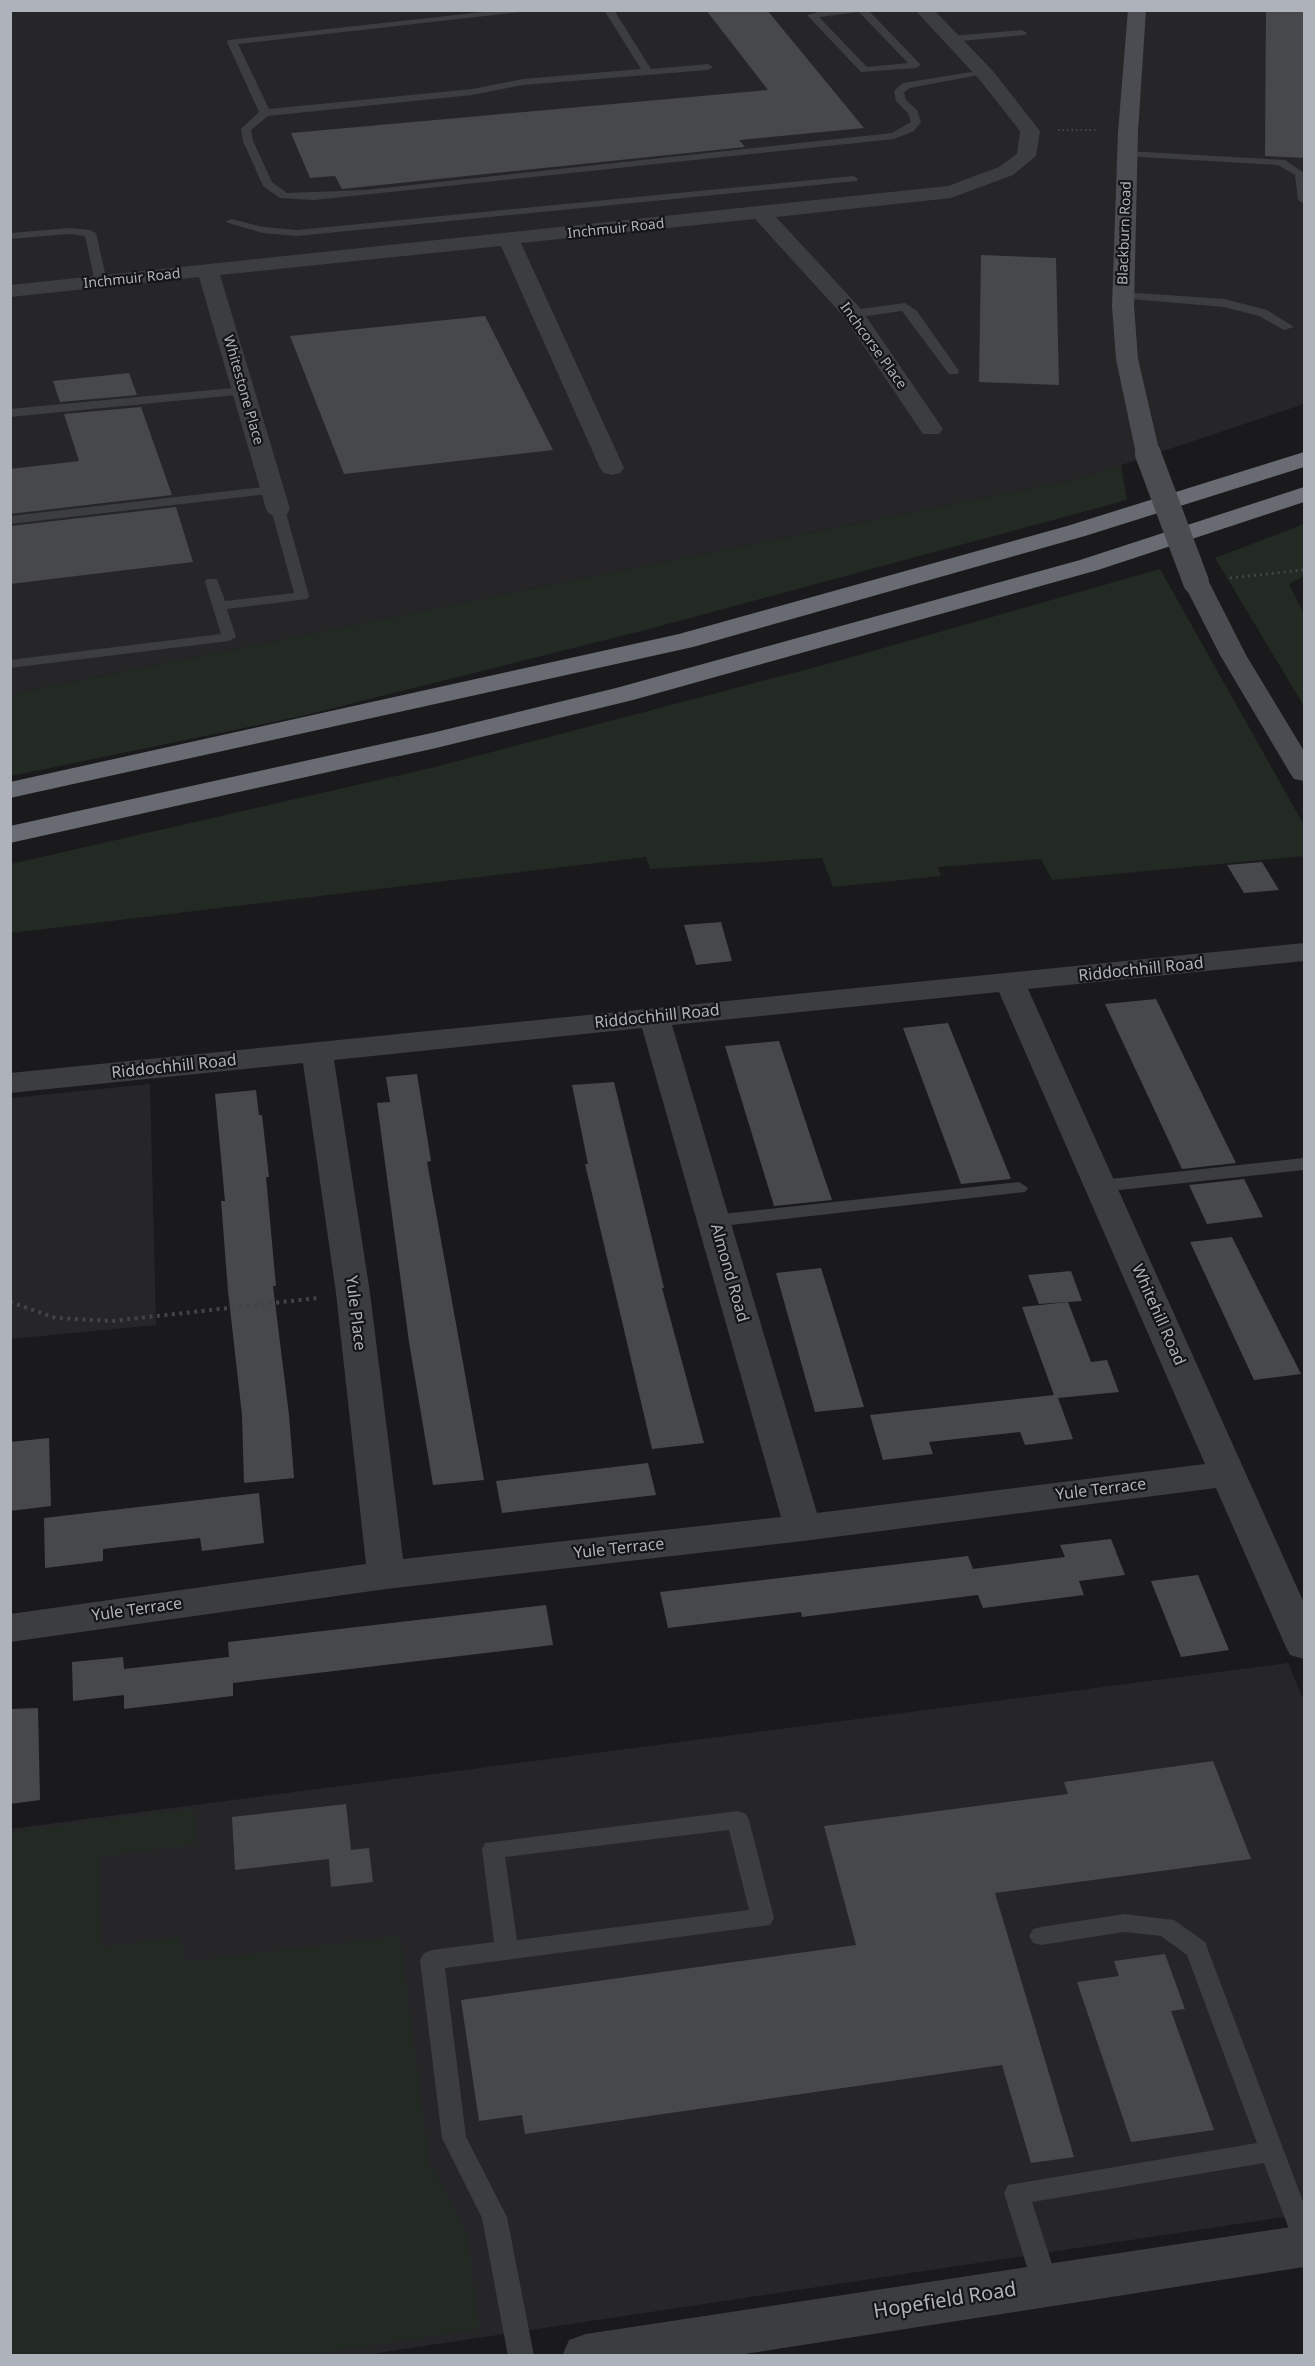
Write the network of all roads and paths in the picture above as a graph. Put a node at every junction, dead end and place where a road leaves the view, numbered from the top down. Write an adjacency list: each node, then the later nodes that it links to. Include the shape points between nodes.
1 (533, 10): 12 (lane, via 232,42)
2 (609, 10): 10 (lane)
3 (856, 10): 4 (lane, via 812,15 865,70 916,65)
4 (862, 10)
5 (924, 10): 8 (street)
6 (1137, 10): 14 (main road, Blackburn Road)
7 (1022, 33): 8 (lane)
8 (951, 39): 11 (street)
9 (708, 67): 10 (lane)
10 (648, 72): 12 (lane, via 523,82 472,92)
11 (984, 73): 12 (lane, via 907,84 899,91 901,100 913,112 916,122 894,136 314,197 284,196 267,184 246,129); 13 (street)
12 (265, 113)
13 (1030, 131): 14 (path); 19 (street, Inchmuir Road, via 1026,156 1006,171 951,192)
14 (1128, 132): 15 (main road, Blackburn Road)
15 (1127, 154): 17 (lane, via 1281,162 1300,174); 27 (main road, Blackburn Road)
16 (853, 179): 18 (lane)
17 (1305, 200)
18 (633, 201): 20 (lane, via 297,232 263,230); 21 (lane)
19 (761, 213): 21 (street, Inchmuir Road); 28 (street, Inchcorse Place)
20 (231, 222)
21 (649, 225): 23 (street, Inchmuir Road)
22 (10, 236): 25 (lane, via 90,233)
23 (509, 240): 24 (street, Inchmuir Road); 35 (street)
24 (208, 271): 25 (street, Inchmuir Road); 31 (street, Whitestone Place)
25 (101, 282): 26 (street, Inchmuir Road)
26 (10, 291)
27 (1123, 296): 29 (lane, via 1224,303 1263,313); 41 (main road, Blackburn Road, bridge, via 1126,358 1148,454)
28 (853, 314): 30 (lane, via 905,307); 33 (street, Inchcorse Place)
29 (1288, 327)
30 (953, 371)
31 (243, 391): 32 (lane); 37 (street, Whitestone Place)
32 (10, 413)
33 (931, 429)
34 (1305, 459): 45 (highway, via 1076,531 684,641)
35 (612, 468)
36 (1305, 494): 46 (highway, via 1089,565 624,694)
37 (275, 499): 38 (lane); 42 (lane, via 302,596)
38 (10, 520)
39 (1305, 570): 41 (path)
40 (212, 582): 42 (lane)
41 (1196, 582): 44 (main road, Blackburn Road, via 1233,656)
42 (219, 606): 43 (lane, via 229,638)
43 (10, 664)
44 (1305, 773)
45 (10, 790)
46 (10, 835)
47 (1305, 952): 48 (street, Riddochhill Road)
48 (1011, 984): 49 (street, Riddochhill Road); 53 (street, Whitehill Road)
49 (654, 1018): 50 (street, Riddochhill Road); 55 (street, Almond Road)
50 (317, 1052): 51 (street, Riddochhill Road); 56 (street, Yule Place)
51 (10, 1083)
52 (1305, 1164): 53 (lane)
53 (1101, 1186): 58 (street, Whitehill Road)
54 (1018, 1188): 55 (lane)
55 (713, 1221): 59 (street, Almond Road)
56 (353, 1293): 57 (path, via 112,1321 56,1318); 60 (street, Yule Place)
57 (10, 1302)
58 (1228, 1474): 59 (street, Yule Terrace); 62 (street, Whitehill Road)
59 (803, 1528): 60 (street, Yule Terrace)
60 (386, 1575): 61 (street, Yule Terrace)
61 (10, 1628)
62 (1305, 1646)
63 (1041, 1936): 65 (lane, via 1124,1923 1166,1927 1197,1949)
64 (507, 1950): 64 (lane, via 493,1849 738,1820 762,1918); 70 (lane, via 432,1960 454,2138 494,2217)
65 (1272, 2151): 66 (lane); 68 (lane, via 1017,2193)
66 (1305, 2237)
67 (1305, 2246): 68 (street, Hopefield Road)
68 (1046, 2286): 69 (street, Hopefield Road)
69 (758, 2343): 71 (street, Hopefield Road)
70 (521, 2355)
71 (586, 2355)

